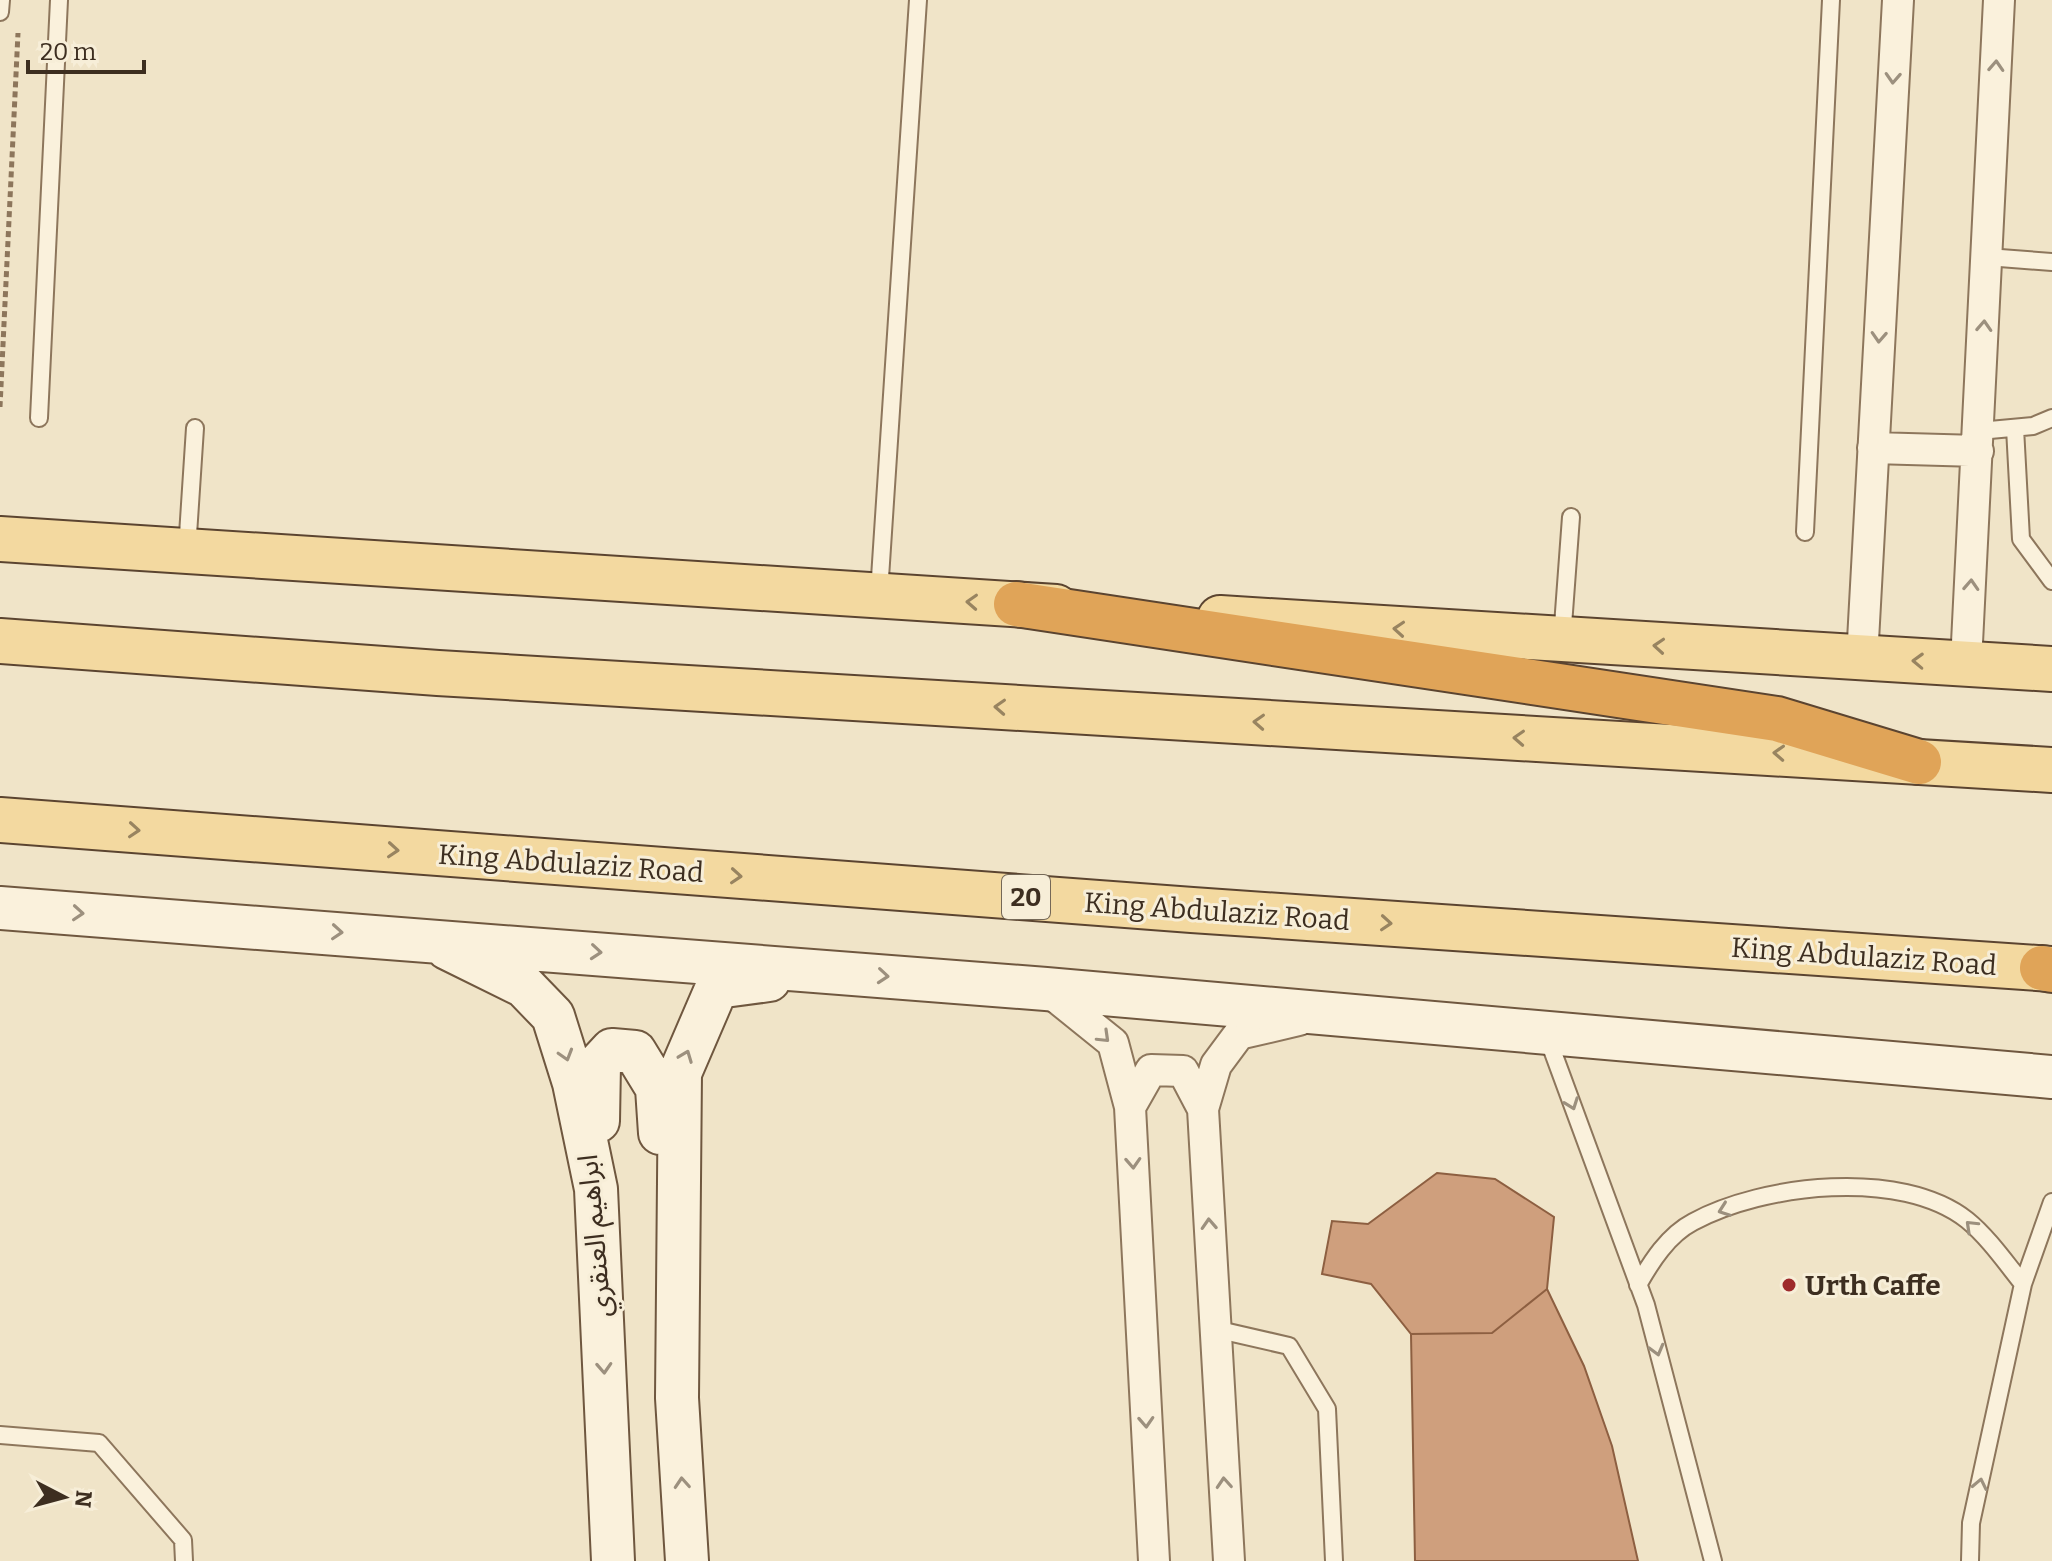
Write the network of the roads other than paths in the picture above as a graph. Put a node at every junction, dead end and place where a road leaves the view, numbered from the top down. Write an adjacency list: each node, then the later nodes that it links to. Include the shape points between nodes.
1 (1, 0): 7 (lane)
2 (59, 0): 10 (lane)
3 (918, 0): 21 (lane)
4 (1831, 0): 17 (lane)
5 (1898, 0): 15 (street, one-way to 15)
6 (1999, 0): 8 (street, one-way to 6)
7 (0, 12)
8 (1987, 257): 9 (lane); 14 (street, one-way to 8)
9 (2052, 262)
10 (39, 418)
11 (2052, 418): 13 (lane)
12 (195, 428): 19 (lane)
13 (2015, 428): 14 (lane); 20 (lane, via 2021,539)
14 (1979, 441): 15 (street); 26 (street, one-way to 14)
15 (1873, 448): 25 (street)
16 (1571, 517): 23 (lane)
17 (1805, 532)
18 (0, 539): 19 (main road)
19 (187, 551): 21 (main road)
20 (2052, 581)
21 (879, 596): 22 (main road, one-way to 21)
22 (1016, 604): 23 (main road, one-way to 22); 29 (highway, via 1777,719)
23 (1562, 640): 25 (main road, one-way to 23)
24 (0, 641): 29 (main road, one-way to 24, via 438,673)
25 (1862, 659): 26 (main road, one-way to 25)
26 (1966, 663): 27 (main road)
27 (2052, 669)
28 (2052, 754): 29 (main road)
29 (1919, 762): 30 (main road)
30 (2052, 770)
31 (0, 820): 34 (main road, King Abdulaziz Road / 20, one-way to 34)
32 (0, 908): 33 (main road, one-way to 33)
33 (428, 939): 35 (main road, one-way to 35); 42 (main road, ابراهيم العنقري, one-way to 42, via 524,986 553,1016 574,1083)
34 (2049, 969)
35 (829, 971): 36 (main road, one-way to 36); 47 (main road, one-way to 35, via 680,1073 717,987)
36 (1046, 989): 37 (main road); 40 (street, one-way to 40, via 1113,1043)
37 (1323, 1015): 38 (main road); 41 (street, via 1239,1034 1216,1065)
38 (1545, 1031): 39 (main road); 45 (lane, one-way to 45)
39 (2052, 1077)
40 (1130, 1107): 41 (street, via 1151,1070 1183,1071); 52 (street, one-way to 52)
41 (1203, 1109): 46 (street, one-way to 41)
42 (596, 1189): 47 (main road, via 599,1064 612,1050 635,1052 657,1088); 50 (main road, ابراهيم العنقري, one-way to 50)
43 (2052, 1202): 44 (lane)
44 (2023, 1284): 45 (lane, one-way to 45, via 1966,1219 1909,1192 1830,1185 1751,1200 1691,1222 1655,1256); 56 (lane, one-way to 44, via 1971,1523)
45 (1638, 1285): 55 (lane, one-way to 55)
46 (1215, 1329): 53 (street, one-way to 46); 54 (lane, via 1289,1346 1327,1409)
47 (677, 1398): 51 (main road, one-way to 47)
48 (0, 1435): 49 (lane, via 99,1443 183,1540)
49 (184, 1561)
50 (613, 1561)
51 (687, 1561)
52 (1154, 1561)
53 (1229, 1561)
54 (1334, 1561)
55 (1713, 1561)
56 (1970, 1561)

